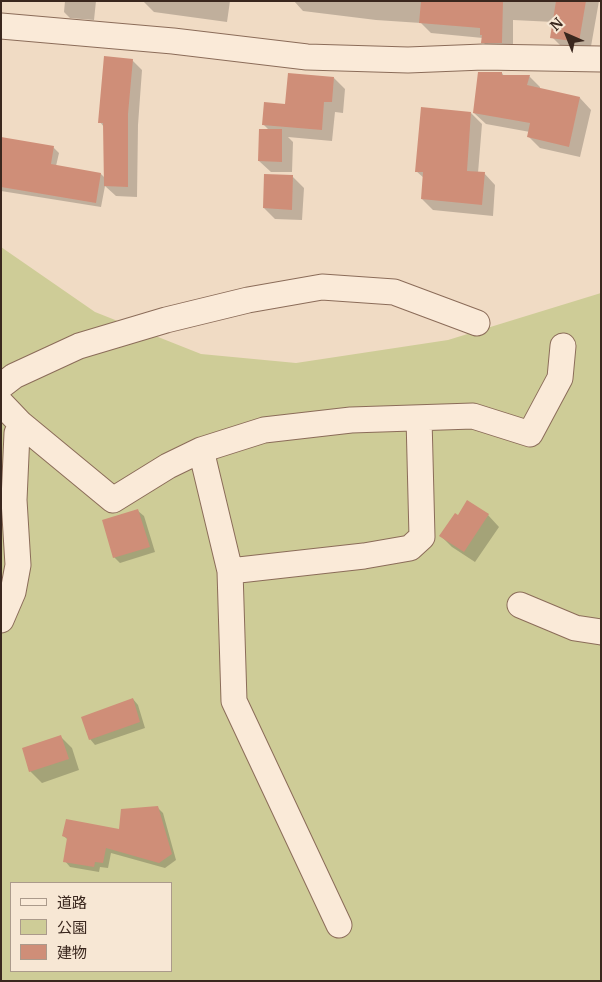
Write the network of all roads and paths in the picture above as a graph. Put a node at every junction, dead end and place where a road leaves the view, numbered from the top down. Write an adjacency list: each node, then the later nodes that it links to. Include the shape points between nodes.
1 (1, 26): 2 (street, via 307,57)
2 (601, 59)
3 (477, 323): 5 (street, via 394,292 322,287 248,300 79,346 14,376)
4 (563, 346): 7 (street, via 560,378 530,434 473,416)
5 (1, 386)
6 (1, 403): 8 (street)
7 (419, 418): 9 (street, via 351,420 264,430); 10 (street, via 422,537 410,548)
8 (21, 424): 9 (street, via 112,500); 12 (street, via 17,433 14,500 18,565)
9 (200, 450): 10 (street)
10 (230, 570): 14 (street, via 234,701)
11 (520, 605): 13 (street, via 575,628)
12 (1, 620)
13 (601, 632)
14 (339, 925)

